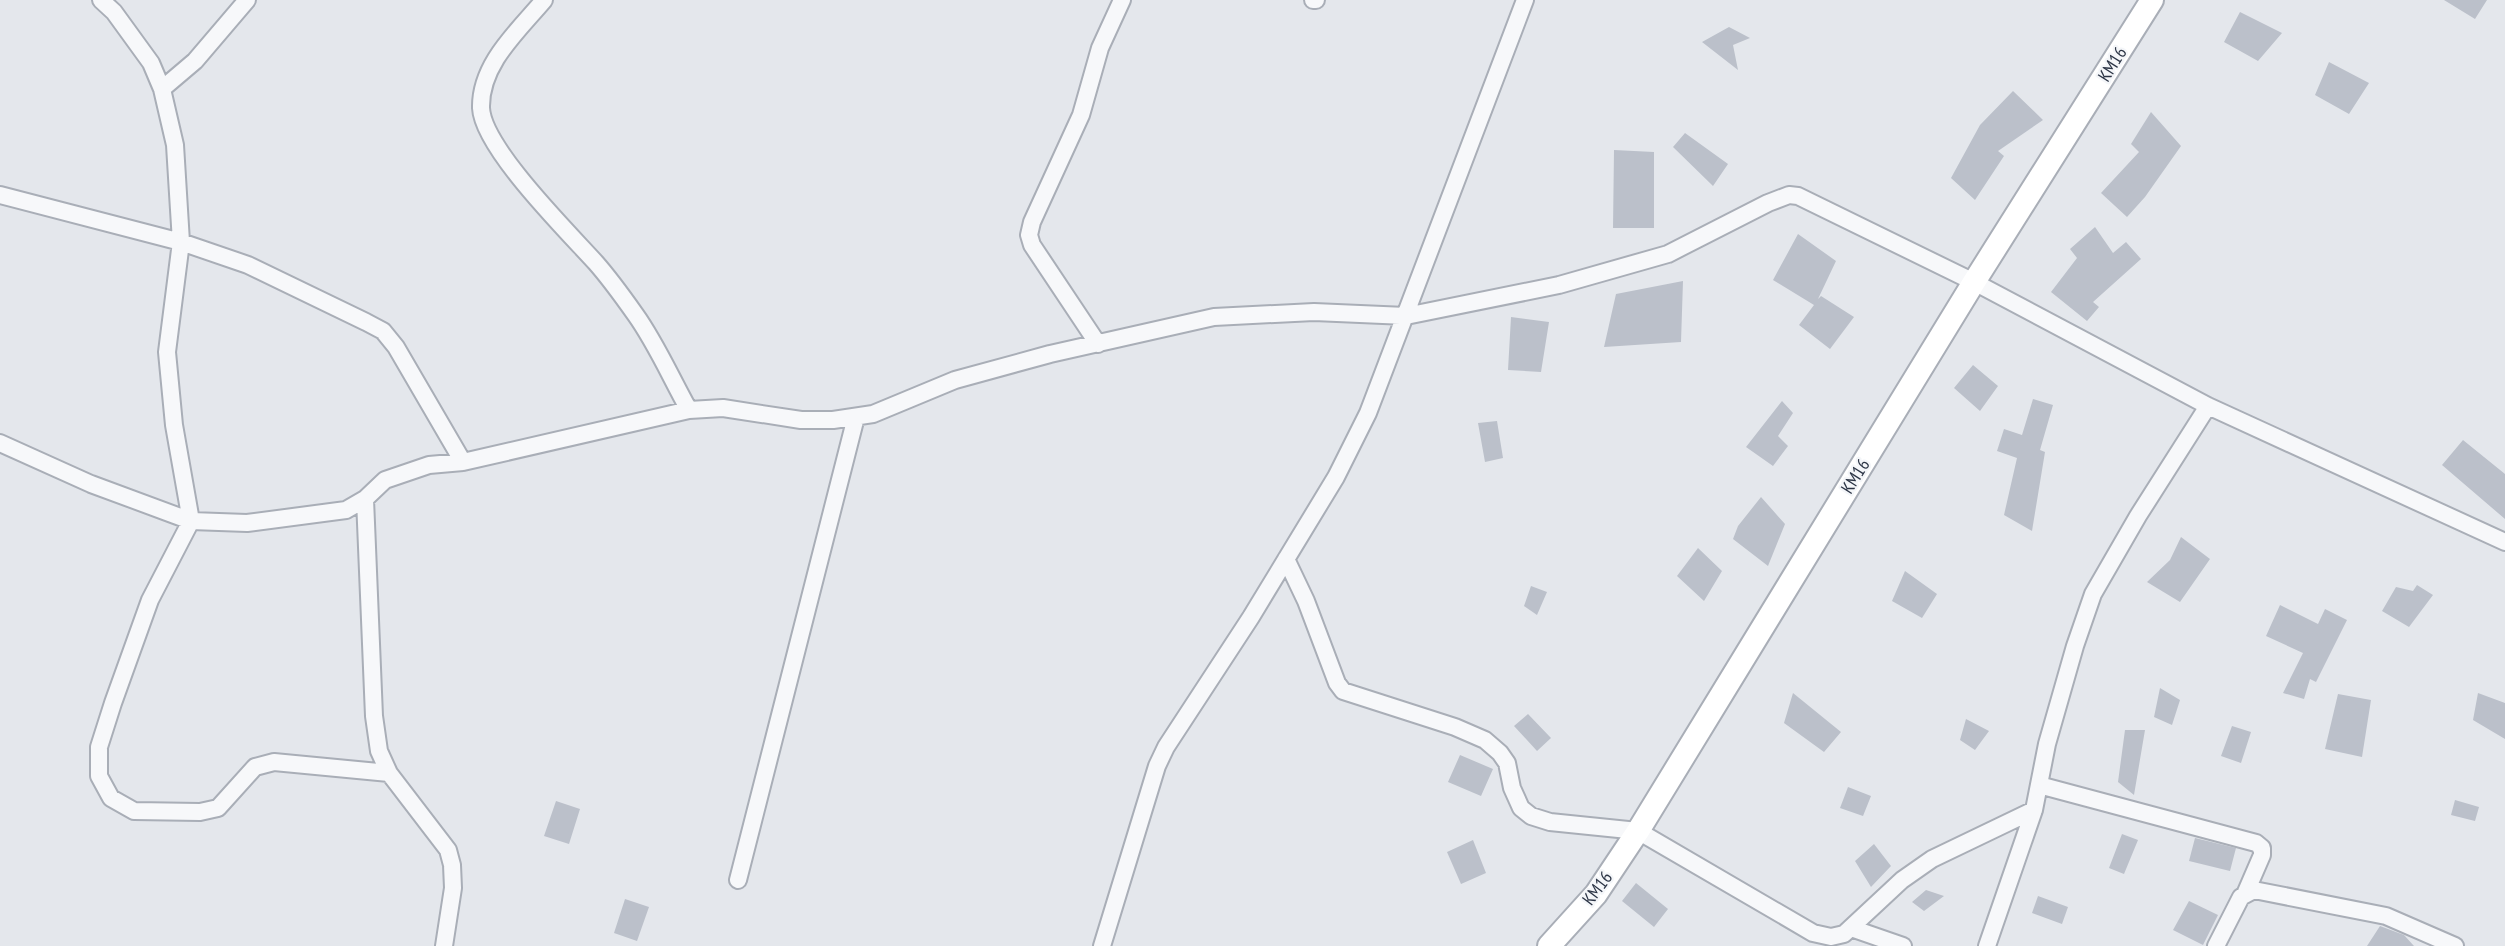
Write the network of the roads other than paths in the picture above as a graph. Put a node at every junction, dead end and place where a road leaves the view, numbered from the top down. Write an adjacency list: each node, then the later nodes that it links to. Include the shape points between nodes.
1 (101, 0): 7 (street, via 151,63)
2 (247, 0): 7 (street, via 195,61)
3 (544, 0): 14 (street, via 494,62 483,84 481,109 486,129 551,217 597,265 636,316)
4 (1122, 0): 12 (street, via 1100,48 1081,115 1029,235)
5 (1525, 0): 11 (street)
6 (2152, 0): 10 (street, KM16)
7 (162, 89): 9 (street, via 175,146)
8 (0, 195): 9 (street)
9 (181, 242): 17 (street, via 248,265 383,332); 19 (street, via 167,352 174,425)
10 (1974, 282): 11 (street, via 1790,195 1668,254 1559,285); 13 (street); 25 (street, KM16)
11 (1406, 316): 12 (street, via 1314,312 1233,315); 21 (street, via 1368,413 1336,477)
12 (1098, 344): 15 (street, via 955,380 873,414)
13 (2208, 406): 20 (street); 23 (street, via 2093,594 2074,646)
14 (689, 410): 15 (street, via 723,408 801,420); 17 (street)
15 (856, 417): 26 (street)
16 (0, 443): 19 (street, via 91,484)
17 (463, 462): 18 (street, via 429,465 385,480)
18 (365, 499): 19 (street, via 345,510 303,518 247,523); 22 (street, via 374,716 379,751)
19 (191, 521): 22 (street, via 150,600 99,747 99,776 111,798 134,811 209,810 218,808 255,767 274,762)
20 (2505, 542)
21 (1286, 560): 25 (street, via 1343,691 1485,740 1507,764 1521,808 1531,816 1550,822); 30 (street, via 1166,747)
22 (389, 773): 29 (street, via 448,850 453,888)
23 (2039, 785): 24 (street); 27 (street, via 2256,843 2262,848 2262,855)
24 (2034, 810): 28 (street, via 1932,859 1902,880); 33 (street)
25 (1638, 831): 28 (street, via 1814,933 1831,938); 31 (street, KM16, via 1596,894)
26 (738, 880)
27 (2246, 892): 34 (street); 35 (street, via 2278,893 2386,916)
28 (1851, 928): 32 (street)
29 (444, 946)
30 (1102, 946)
31 (1549, 946)
32 (1903, 946)
33 (1987, 946)
34 (2216, 946)
35 (2455, 946)

